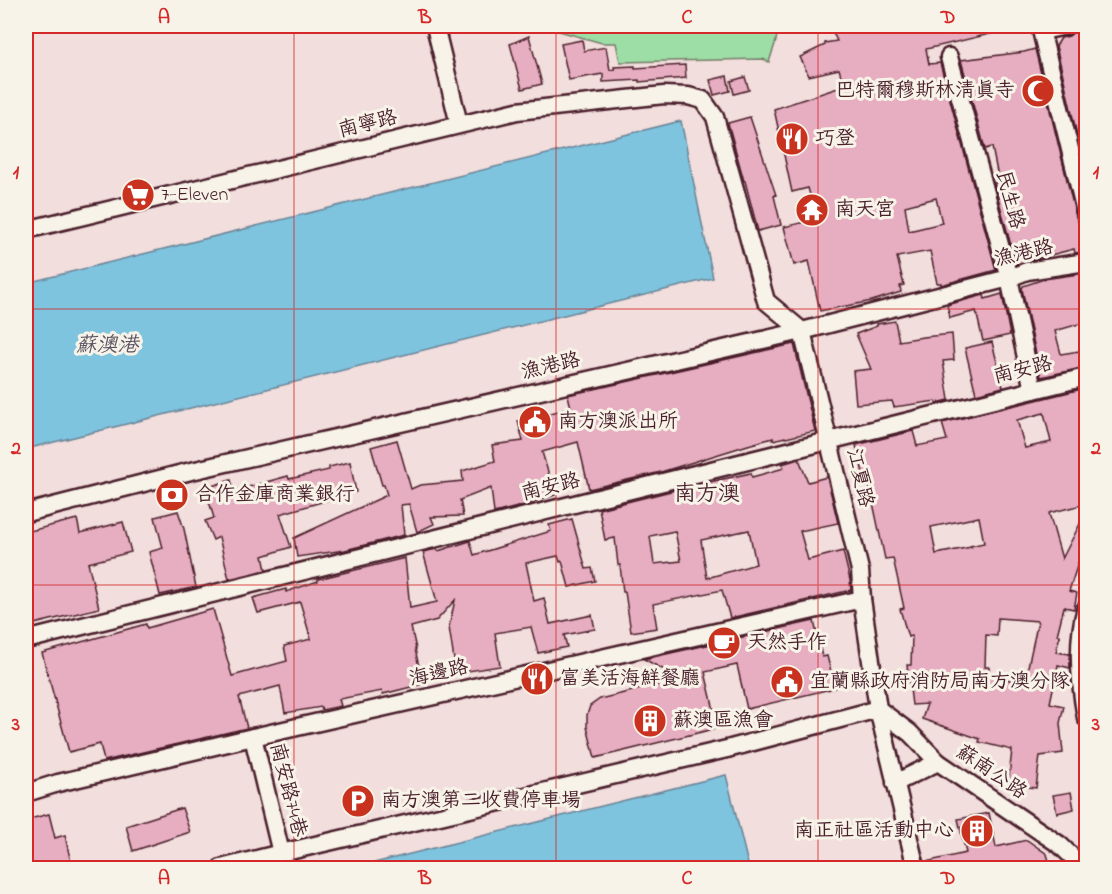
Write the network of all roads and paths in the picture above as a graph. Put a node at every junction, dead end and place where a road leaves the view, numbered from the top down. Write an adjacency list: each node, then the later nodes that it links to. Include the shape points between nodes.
1 (435, 26): 5 (street)
2 (1066, 26): 3 (street)
3 (1041, 28): 6 (street)
4 (949, 57): 9 (street, 民生路)
5 (459, 124): 7 (street, 南寧路); 10 (street, 南寧路, via 517,111 664,95 703,100 715,117 766,301)
6 (1086, 215)
7 (26, 230)
8 (1086, 262): 9 (street, 漁港路, via 1027,271)
9 (1009, 278): 10 (street, 漁港路); 12 (street, 民生路)
10 (802, 331): 13 (street, 江夏路); 14 (street, 漁港路, via 187,472)
11 (1086, 377): 12 (street, 南安路)
12 (1033, 390): 13 (street, 南安路)
13 (829, 441): 15 (street, 江夏路, via 860,570); 17 (street, 南安路)
14 (26, 513)
15 (862, 599): 18 (street, 江夏路); 20 (street, 海邊路)
16 (1086, 608): 19 (street, via 1079,659)
17 (26, 640)
18 (878, 709): 21 (street, 蘇南公路); 22 (street, 江夏路); 24 (street, via 727,749)
19 (1086, 718)
20 (253, 737): 23 (street, 海邊路); 24 (street, 南安路74巷)
21 (938, 762): 22 (street); 27 (street, 蘇南公路, via 1060,845)
22 (896, 783): 26 (street, 江夏路)
23 (26, 793)
24 (281, 853): 25 (street)
25 (221, 868)
26 (916, 868)
27 (1084, 868)

